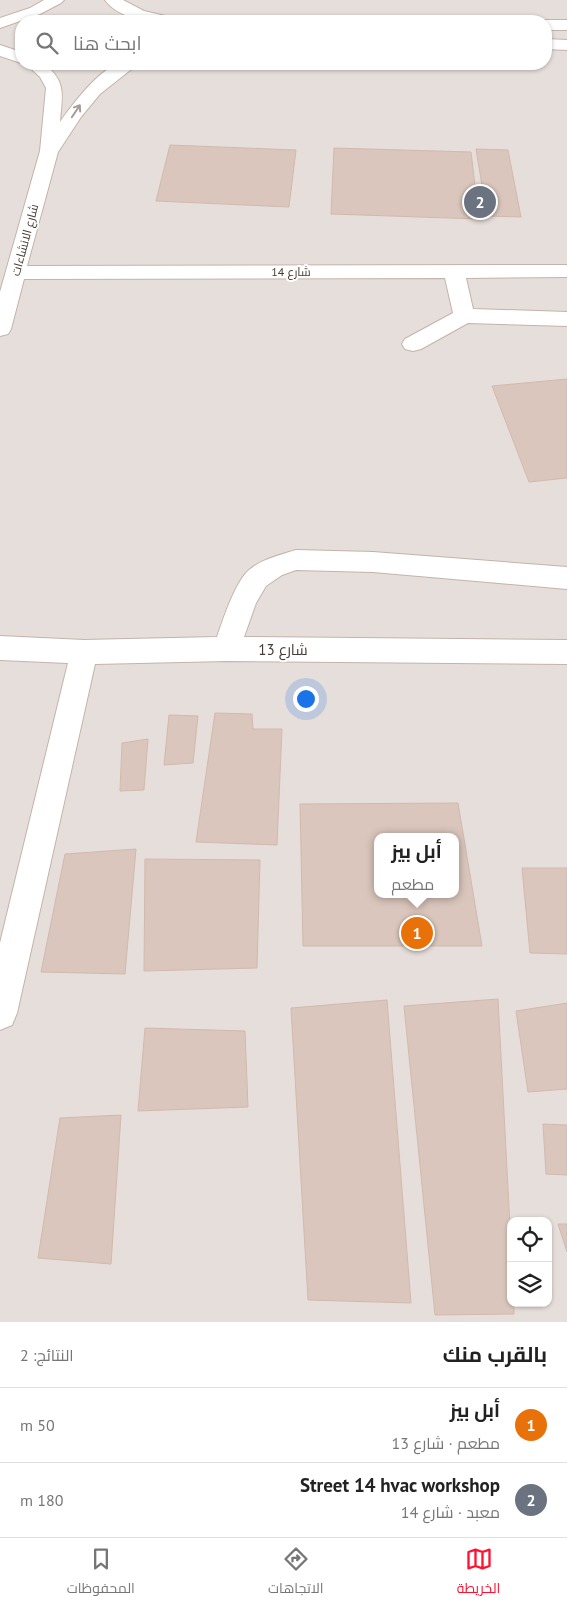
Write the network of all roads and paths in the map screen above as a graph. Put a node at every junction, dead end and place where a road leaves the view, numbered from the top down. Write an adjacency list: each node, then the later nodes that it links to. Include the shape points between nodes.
1 (56, 0): 3 (street)
2 (113, 0): 4 (street)
3 (23, 15)
4 (139, 15)
5 (15, 18): 6 (street)
6 (0, 23): 7 (street)
7 (15, 23)
8 (552, 25): 9 (street)
9 (567, 25)
10 (552, 44): 11 (street)
11 (567, 44)
12 (0, 45): 13 (street)
13 (15, 45)
14 (0, 50): 15 (street)
15 (15, 56)
16 (42, 70): 18 (street, شارع الانشاءات, via 54,88)
17 (120, 70): 18 (street, شارع الانشاءات, one-way to 17, via 91,92)
18 (49, 152): 21 (street, شارع الانشاءات)
19 (454, 272): 20 (street, شارع 14); 21 (street, شارع 14); 22 (street)
20 (567, 272)
21 (16, 273): 24 (street, شارع الانشاءات)
22 (464, 316): 23 (street); 25 (street)
23 (567, 319)
24 (0, 329)
25 (413, 344)
26 (567, 578): 28 (street, via 373,562 296,560 257,578 244,600)
27 (0, 648): 29 (street, شارع 13)
28 (226, 649): 29 (street, شارع 13); 30 (street, شارع 13)
29 (84, 652): 31 (street)
30 (567, 652)
31 (0, 1013)

